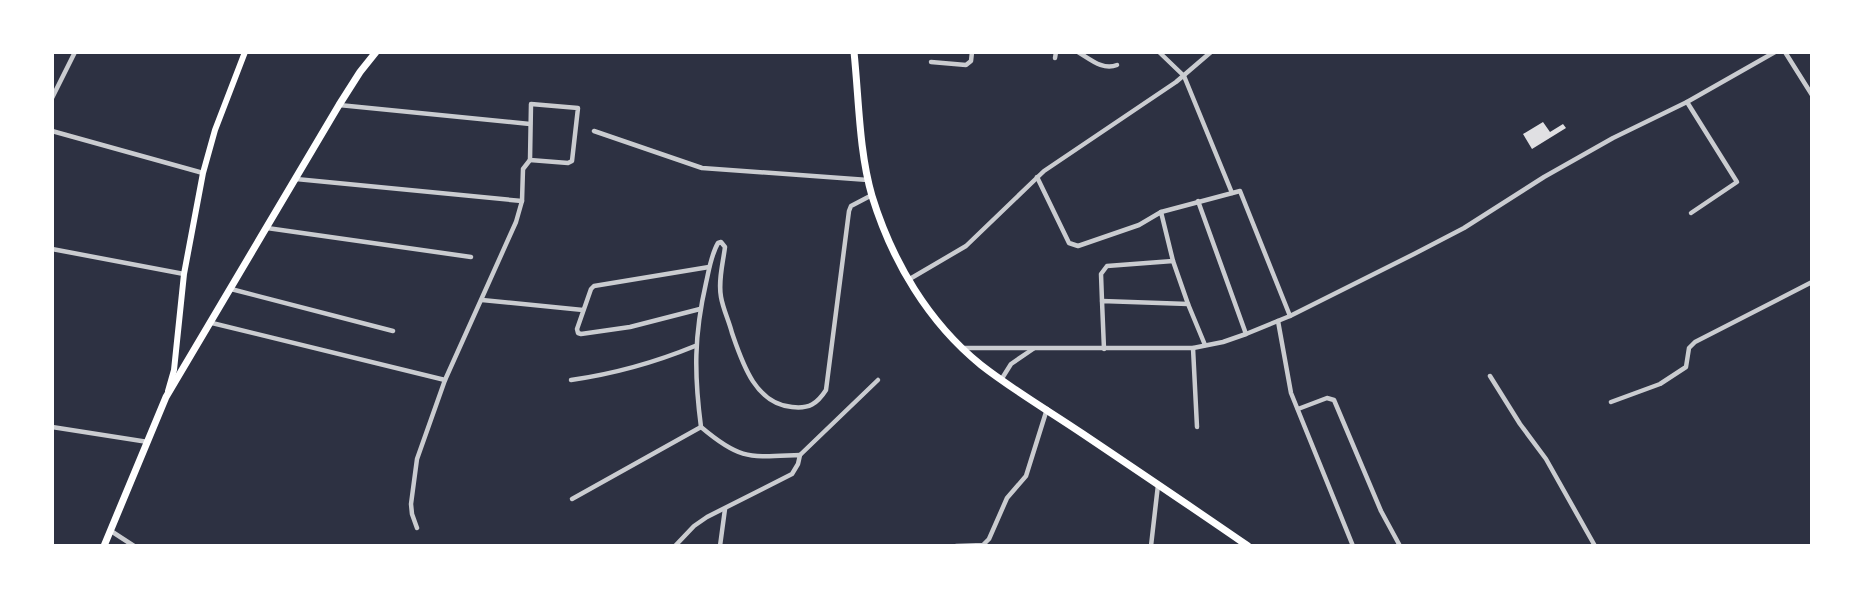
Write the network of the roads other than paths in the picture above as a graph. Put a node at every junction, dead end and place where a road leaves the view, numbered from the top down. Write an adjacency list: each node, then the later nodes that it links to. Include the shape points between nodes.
1 (75, 52): 15 (street)
2 (245, 52): 22 (main road)
3 (376, 52): 17 (highway)
4 (854, 52): 25 (highway)
5 (972, 52): 11 (street, via 971,61 966,64)
6 (1078, 52): 12 (street, via 1107,68)
7 (1159, 52): 13 (street)
8 (1211, 52): 13 (street)
9 (1775, 52): 16 (street)
10 (1785, 52): 14 (street)
11 (932, 62)
12 (1117, 65)
13 (1184, 75): 23 (street); 26 (street)
14 (1812, 95)
15 (52, 98)
16 (1687, 102): 31 (street, via 1737,182); 46 (street, via 1613,138 1464,228)
17 (339, 105): 18 (street); 24 (highway)
18 (530, 124): 21 (street); 21 (street, via 531,104 578,108 572,161)
19 (52, 131): 22 (street)
20 (594, 131): 25 (street, via 702,168)
21 (530, 160): 28 (street, via 522,173)
22 (203, 173): 37 (main road)
23 (1037, 177): 30 (street, via 1073,246 1138,225); 38 (street, via 966,246)
24 (296, 179): 28 (street); 32 (highway)
25 (868, 180): 27 (highway)
26 (1232, 193): 29 (street); 46 (street, via 1240,191)
27 (872, 195): 36 (street, via 851,206 847,216 828,384 812,406 780,404 752,381 721,296 725,247 721,242 715,247); 38 (highway, via 890,246)
28 (522, 201): 41 (street)
29 (1198, 201): 30 (street); 50 (street)
30 (1161, 212): 35 (street)
31 (1692, 213)
32 (267, 228): 34 (street); 40 (highway)
33 (52, 249): 37 (street)
34 (471, 257)
35 (1173, 261): 42 (street, via 1107,266 1101,274); 43 (street)
36 (709, 267): 44 (street); 45 (street, via 598,284 591,289)
37 (184, 274): 62 (main road, via 174,370)
38 (908, 280): 53 (highway)
39 (1812, 282): 63 (street, via 1692,344 1688,363 1660,384)
40 (231, 289): 48 (highway); 49 (street)
41 (482, 300): 45 (street); 58 (street)
42 (1102, 301): 43 (street); 56 (street)
43 (1188, 304): 51 (street)
44 (700, 309): 45 (street, via 630,327 581,334 577,329); 52 (street)
45 (583, 310)
46 (1290, 316): 47 (street)
47 (1278, 321): 50 (street); 64 (street, via 1291,393)
48 (212, 323): 58 (street); 62 (highway)
49 (393, 331)
50 (1246, 334): 51 (street)
51 (1205, 345): 54 (street)
52 (695, 346): 59 (street, via 598,376); 67 (street)
53 (962, 348): 55 (street); 61 (highway)
54 (1193, 348): 56 (street); 68 (street)
55 (1034, 349): 56 (street); 61 (street, via 1011,364)
56 (1104, 349)
57 (1490, 376): 85 (street, via 1546,459)
58 (444, 380): 74 (street, via 412,484 411,514)
59 (571, 380)
60 (878, 380): 70 (street)
61 (1001, 380): 65 (highway)
62 (166, 397): 69 (highway)
63 (1611, 402)
64 (1298, 408): 83 (street); 84 (street, via 1327,398 1334,400)
65 (1047, 409): 71 (highway); 80 (street, via 1026,476 1007,498 989,540 982,545)
66 (52, 427): 69 (street)
67 (701, 427): 70 (street, via 721,444 746,456); 72 (street)
68 (1197, 427)
69 (148, 442): 75 (highway)
70 (800, 455): 73 (street, via 792,474)
71 (1158, 485): 81 (street); 82 (highway)
72 (572, 499)
73 (725, 509): 78 (street, via 694,526); 79 (street)
74 (417, 528)
75 (111, 531): 76 (highway); 77 (street)
76 (104, 546)
77 (134, 546)
78 (675, 546)
79 (720, 546)
80 (956, 546)
81 (1151, 546)
82 (1248, 546)
83 (1353, 546)
84 (1400, 546)
85 (1595, 546)

